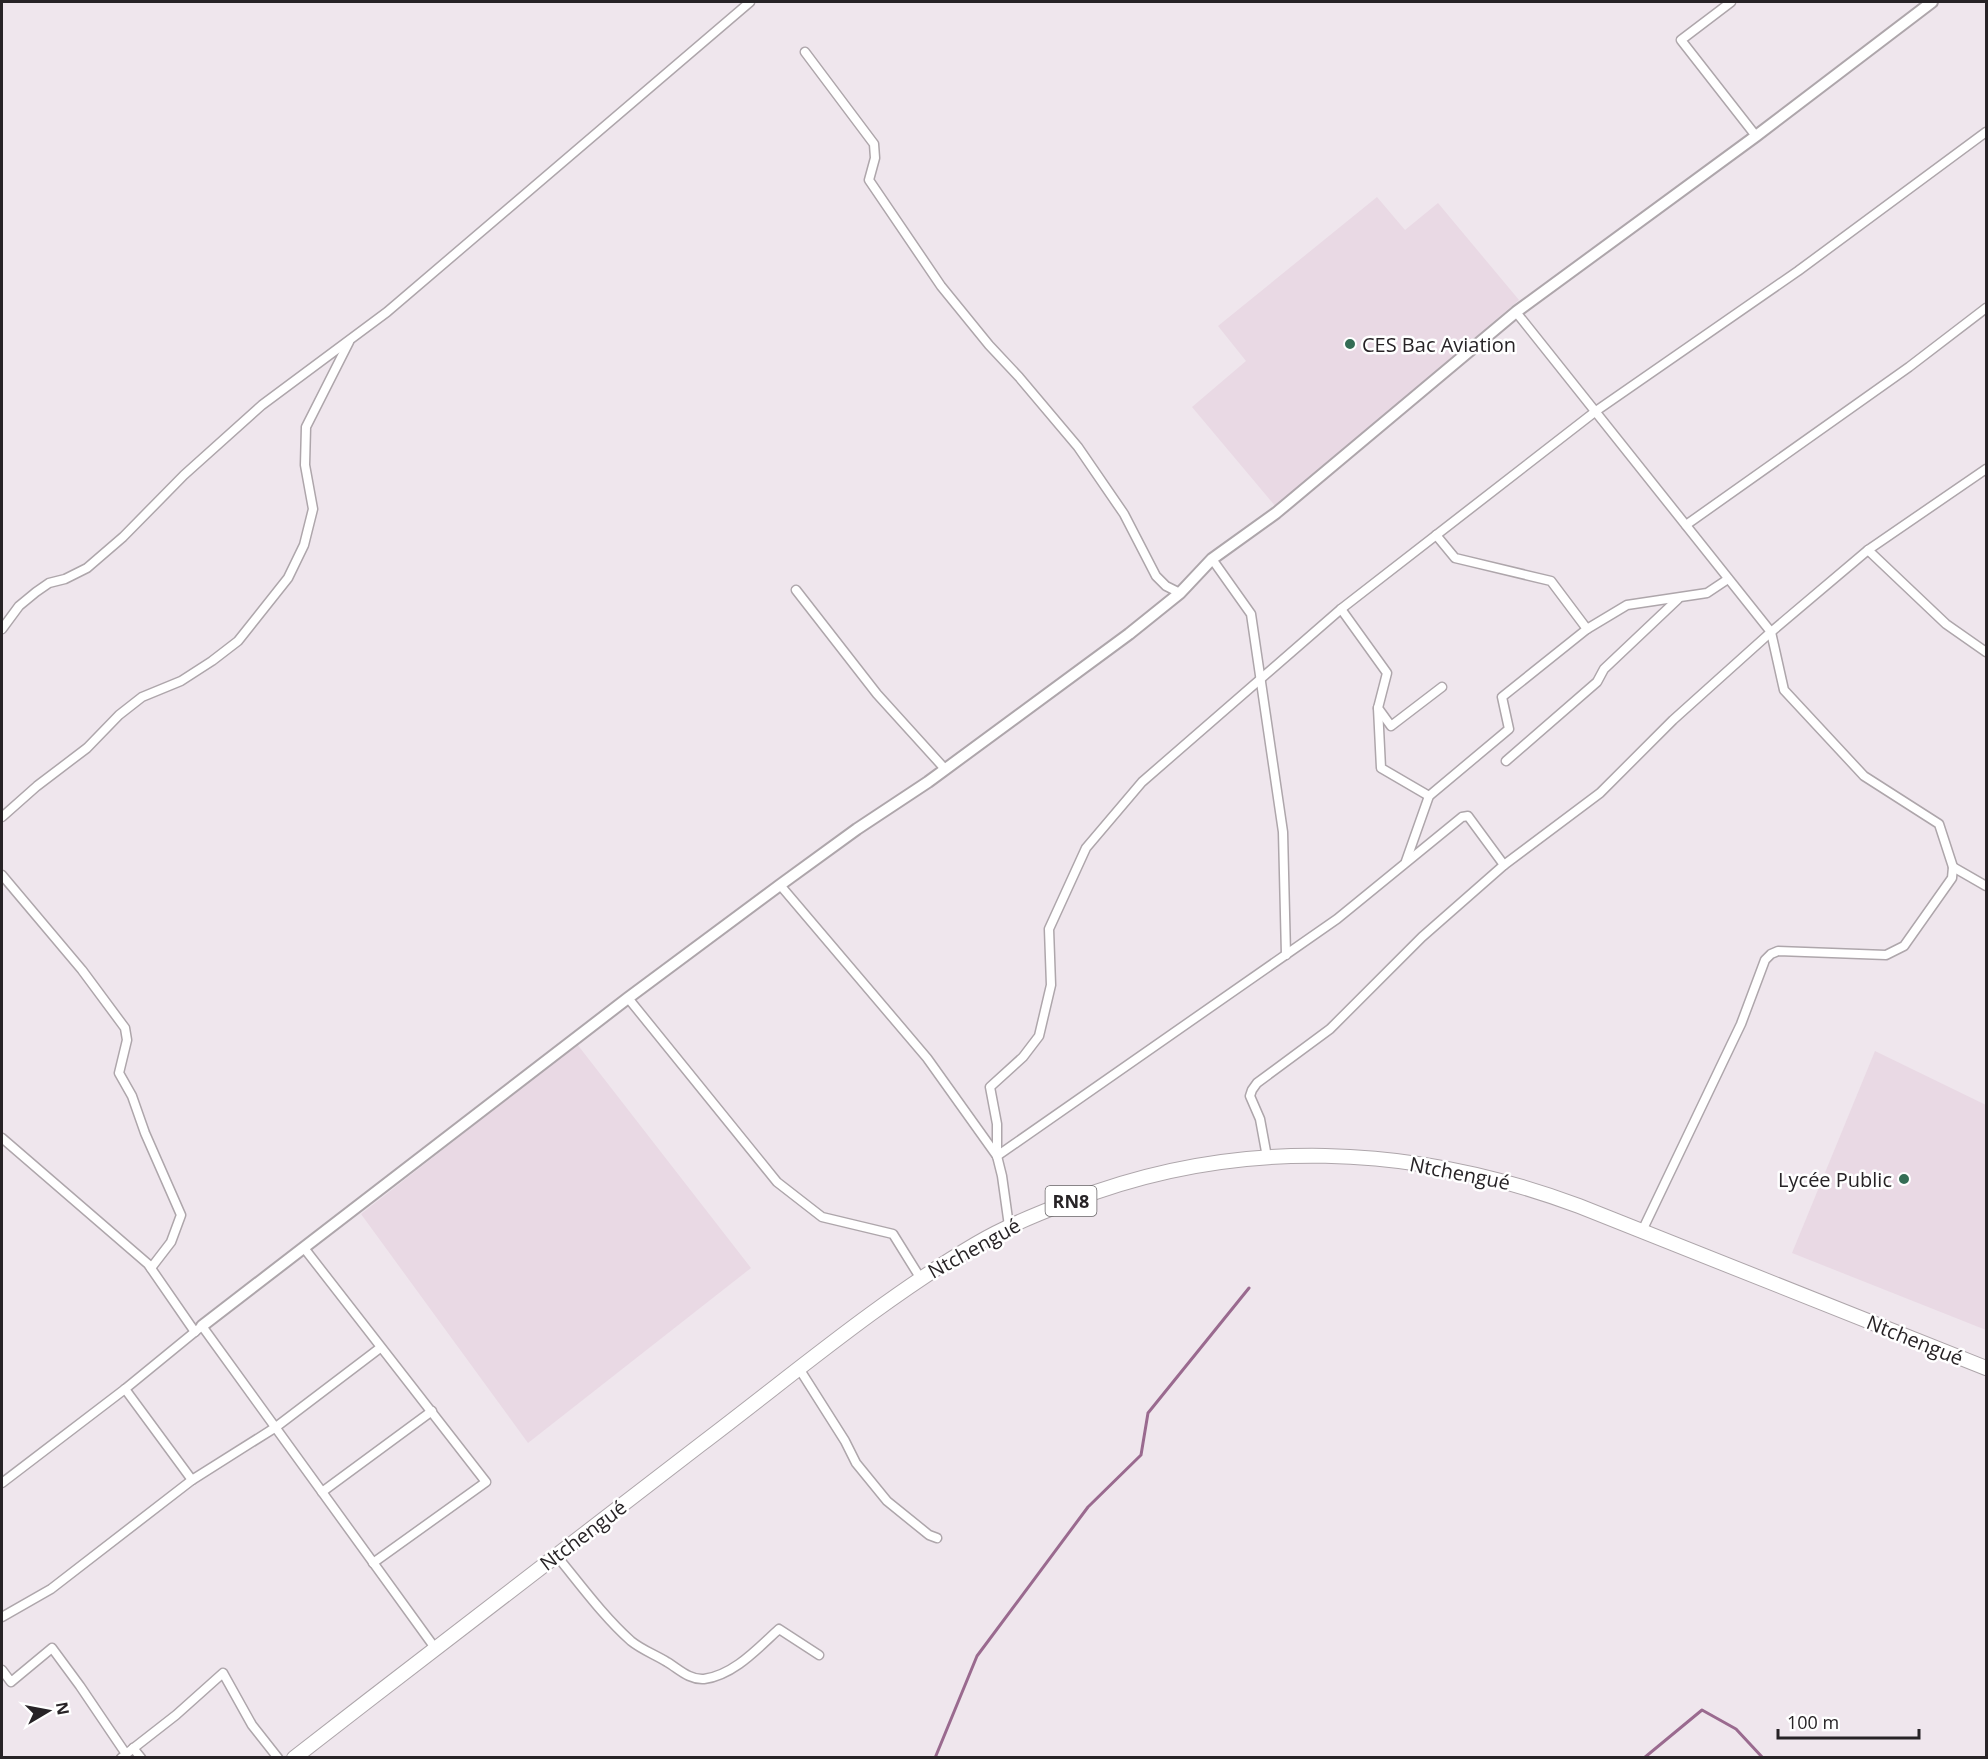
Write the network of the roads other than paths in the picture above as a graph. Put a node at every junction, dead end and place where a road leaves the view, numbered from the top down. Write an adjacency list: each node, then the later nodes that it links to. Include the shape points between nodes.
1 (750, 2): 9 (street)
2 (1731, 2): 6 (street, via 1681,40)
3 (1932, 2): 6 (street)
4 (805, 52): 18 (street, via 874,144 869,180 941,286 1078,447 1124,514 1156,576)
5 (1986, 132): 10 (street)
6 (1756, 136): 8 (street)
7 (1986, 308): 12 (street)
8 (1516, 312): 10 (street); 15 (street, via 1276,513)
9 (351, 339): 21 (street, via 262,405 87,568 36,592 19,606); 31 (street, via 306,427 304,465 313,509 304,545 288,578 238,641 181,681 142,697)
10 (1596, 411): 12 (street); 13 (street)
11 (1986, 469): 14 (street)
12 (1686, 525): 16 (street)
13 (1436, 535): 20 (street); 22 (street, via 1455,558 1551,581)
14 (1868, 550): 23 (street); 24 (street, via 1946,624)
15 (1212, 559): 18 (street); 25 (street, via 1251,614)
16 (1728, 579): 19 (street, via 1707,593); 23 (street)
17 (796, 590): 29 (street, via 877,694)
18 (1180, 593): 29 (street)
19 (1678, 599): 22 (street, via 1627,605); 28 (street, via 1604,669 1597,682)
20 (1341, 609): 25 (street); 27 (street, via 1387,673)
21 (2, 629)
22 (1587, 629): 30 (street, via 1502,697 1509,729)
23 (1771, 632): 33 (street, via 1673,720 1600,793); 34 (street, via 1784,690 1864,776 1939,824)
24 (1986, 652)
25 (1261, 680): 38 (street, via 1283,832); 41 (street, via 1142,782 1086,848 1049,929 1051,985 1039,1036 990,1087 997,1124)
26 (1442, 687): 27 (street, via 1392,726)
27 (1378, 708): 30 (street, via 1381,768)
28 (1506, 761)
29 (945, 770): 36 (street)
30 (1429, 796): 32 (street)
31 (2, 817)
32 (1406, 861): 33 (street, via 1468,816); 38 (street, via 1337,919)
33 (1504, 865): 42 (street, via 1422,937 1330,1029 1257,1083 1250,1096 1260,1119)
34 (1953, 867): 37 (street); 44 (street, via 1952,878 1896,952 1886,955 1778,951 1765,960 1741,1024)
35 (2, 875): 46 (street, via 125,1028 119,1073 181,1215 171,1242)
36 (780, 885): 39 (street); 41 (street, via 927,1058)
37 (1986, 886)
38 (1286, 955): 41 (street)
39 (628, 998): 45 (street); 47 (street, via 777,1182 822,1217 893,1234)
40 (2, 1138): 46 (street)
41 (997, 1156): 43 (street)
42 (1267, 1157): 43 (main road, Ntchengué / RN8, via 1206,1164 1131,1180); 44 (main road, Ntchengué / RN8, via 1353,1157 1465,1171 1514,1183)
43 (1009, 1226): 47 (main road, Ntchengué / RN8)
44 (1642, 1231): 50 (main road, Ntchengué / RN8)
45 (304, 1248): 48 (street); 49 (street)
46 (151, 1268): 48 (street)
47 (921, 1279): 51 (main road, Ntchengué / RN8)
48 (198, 1329): 52 (street); 54 (street)
49 (380, 1348): 53 (street); 54 (street)
50 (1986, 1368)
51 (800, 1370): 58 (street, via 856,1462 887,1502); 59 (main road, Ntchengué / RN8)
52 (125, 1389): 55 (street); 56 (street)
53 (432, 1411): 57 (street); 60 (street, via 486,1482)
54 (276, 1427): 55 (street); 57 (street)
55 (192, 1480): 61 (street, via 51,1589)
56 (2, 1483)
57 (322, 1492): 60 (street)
58 (937, 1539)
59 (556, 1554): 62 (main road, Ntchengué / RN8); 63 (street, via 632,1642 688,1676 704,1679 725,1672 779,1629)
60 (373, 1563): 62 (street)
61 (2, 1617)
62 (435, 1648): 68 (main road, Ntchengué / RN8)
63 (819, 1655)
64 (2, 1670): 65 (street, via 11,1682 52,1648)
65 (127, 1753): 66 (street); 67 (street, via 223,1673 252,1725)
66 (141, 1758)
67 (278, 1758)
68 (294, 1758)

